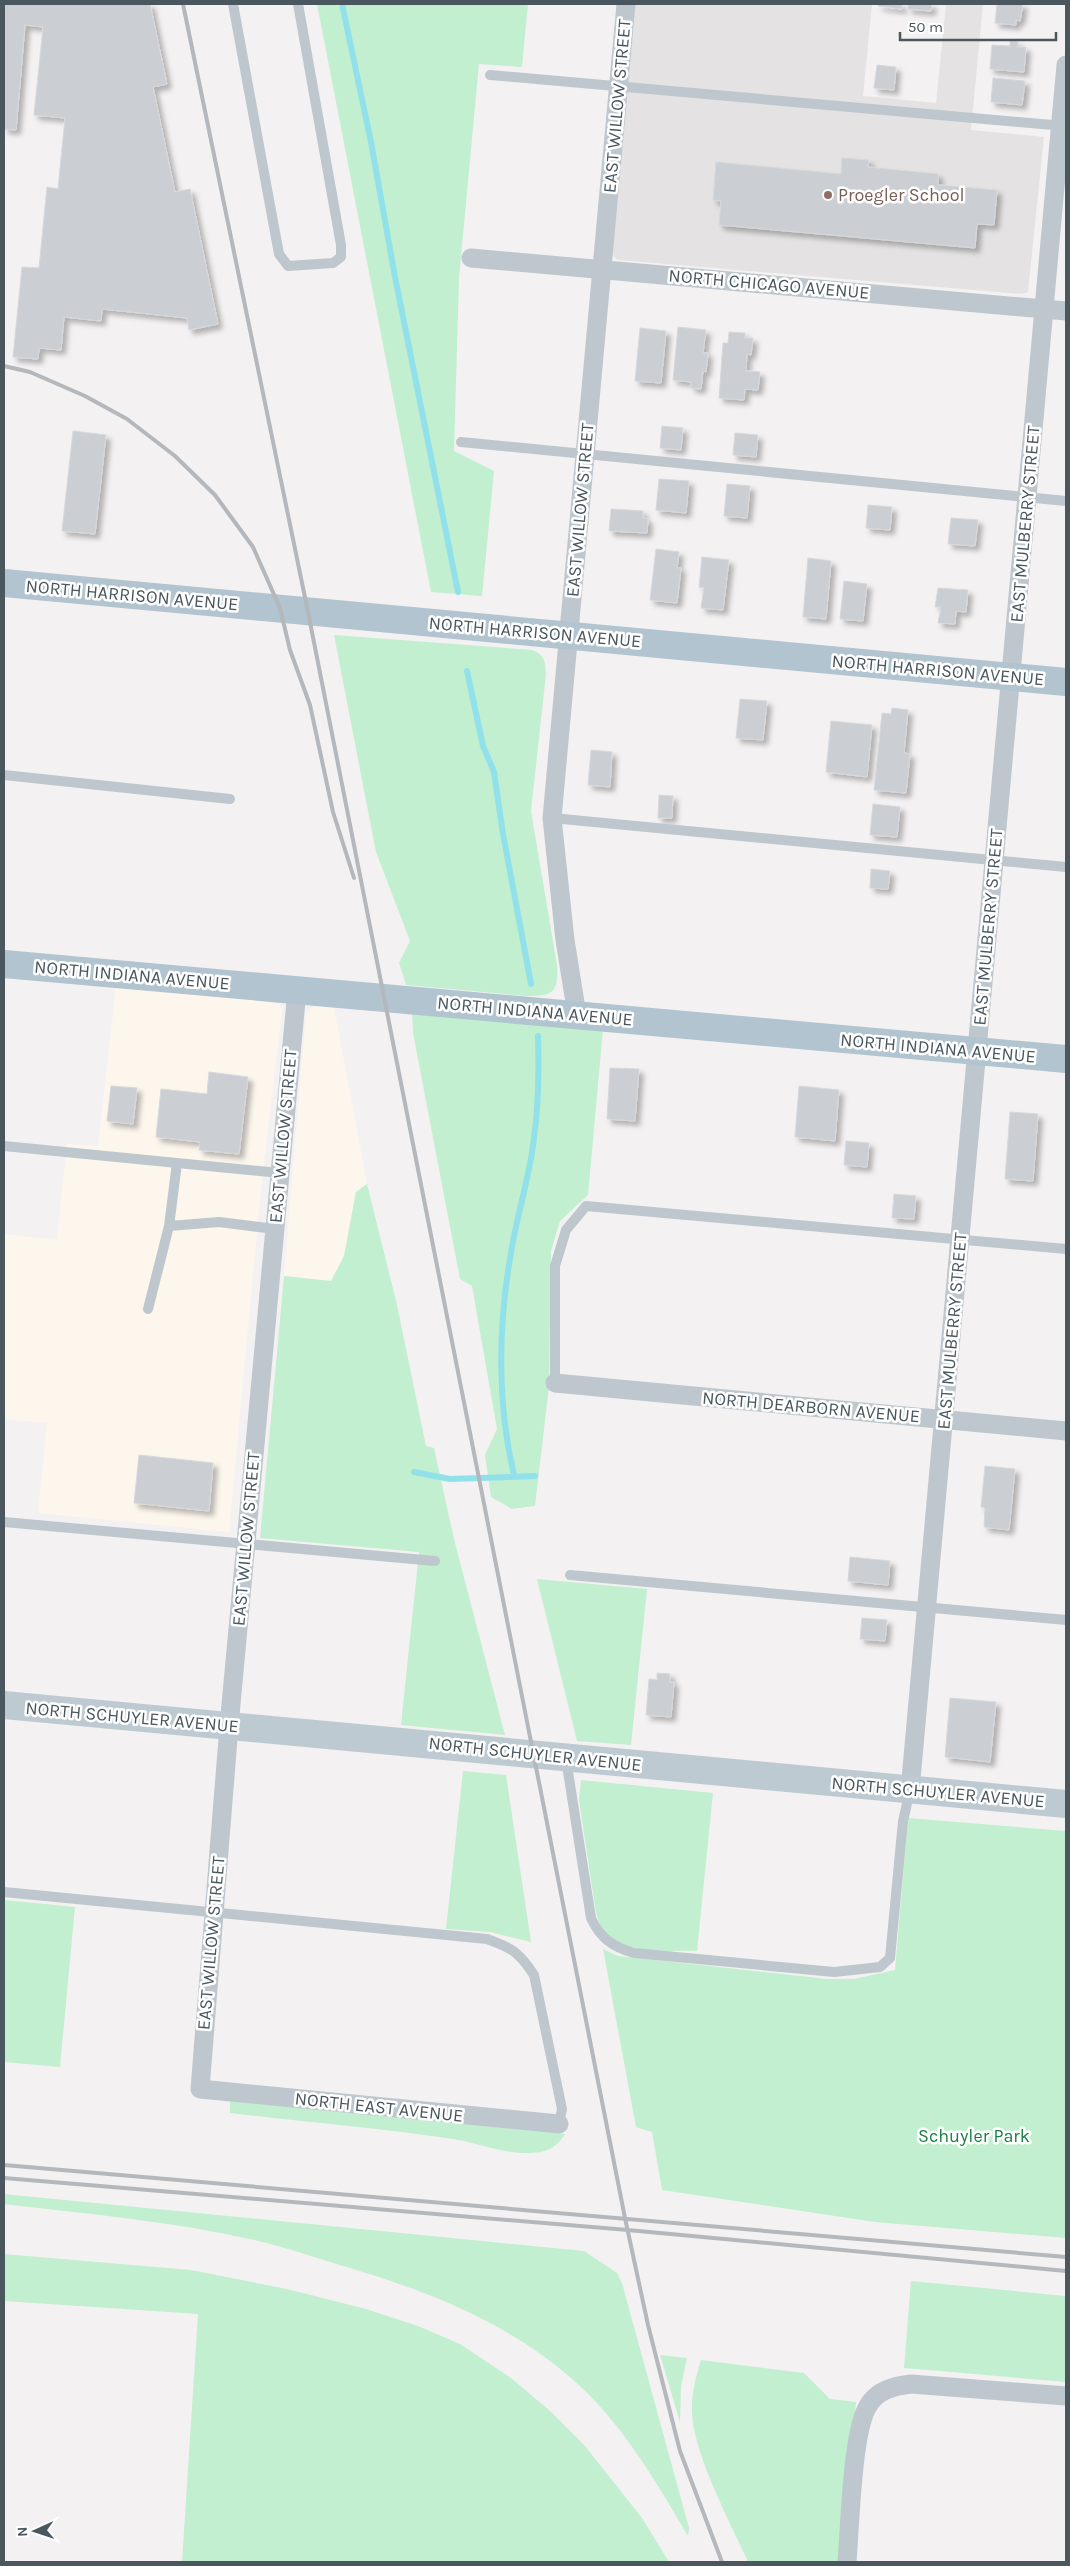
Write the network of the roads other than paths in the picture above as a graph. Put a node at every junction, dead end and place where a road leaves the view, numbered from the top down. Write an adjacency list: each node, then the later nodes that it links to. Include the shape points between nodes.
1 (233, 4): 2 (lane, via 279,254 288,266 334,263 341,257)
2 (298, 4)
3 (626, 4): 6 (street, EAST WILLOW STREET)
4 (1066, 65): 7 (street, EAST MULBERRY STREET)
5 (490, 75): 6 (lane)
6 (618, 86): 7 (lane); 9 (street, EAST WILLOW STREET)
7 (1064, 126): 10 (street, EAST MULBERRY STREET)
8 (471, 258): 9 (street, NORTH CHICAGO AVENUE)
9 (602, 270): 10 (street, NORTH CHICAGO AVENUE); 13 (street, EAST WILLOW STREET)
10 (1044, 309): 11 (street, NORTH CHICAGO AVENUE); 14 (street, EAST MULBERRY STREET)
11 (1066, 311)
12 (461, 442): 13 (lane)
13 (585, 454): 14 (lane); 17 (street, EAST WILLOW STREET)
14 (1027, 497): 15 (lane); 18 (street, EAST MULBERRY STREET)
15 (1066, 501)
16 (4, 584): 17 (main road, NORTH HARRISON AVENUE)
17 (569, 634): 18 (main road, NORTH HARRISON AVENUE); 22 (street, EAST WILLOW STREET)
18 (1011, 677): 19 (main road, NORTH HARRISON AVENUE); 23 (street, EAST MULBERRY STREET)
19 (1066, 682)
20 (4, 775): 21 (lane)
21 (230, 799)
22 (552, 818): 23 (lane); 27 (street, EAST WILLOW STREET)
23 (994, 860): 24 (lane); 28 (street, EAST MULBERRY STREET)
24 (1066, 867)
25 (4, 964): 26 (main road, NORTH INDIANA AVENUE)
26 (297, 990): 27 (main road, NORTH INDIANA AVENUE); 32 (street, EAST WILLOW STREET)
27 (577, 1015): 28 (main road, NORTH INDIANA AVENUE)
28 (977, 1051): 29 (main road, NORTH INDIANA AVENUE); 35 (street, EAST MULBERRY STREET)
29 (1066, 1059)
30 (4, 1146): 31 (lane)
31 (178, 1163): 32 (lane); 33 (lane)
32 (280, 1173): 34 (street, EAST WILLOW STREET)
33 (169, 1226): 34 (lane, via 219,1222); 37 (lane)
34 (275, 1229): 42 (street, EAST WILLOW STREET)
35 (960, 1239): 36 (lane); 38 (lane, via 586,1206 566,1230 555,1266); 39 (street, EAST MULBERRY STREET)
36 (1066, 1249)
37 (148, 1309)
38 (555, 1383): 39 (street, NORTH DEARBORN AVENUE)
39 (944, 1420): 40 (street, NORTH DEARBORN AVENUE); 45 (street, EAST MULBERRY STREET)
40 (1066, 1431)
41 (4, 1522): 42 (lane)
42 (246, 1544): 43 (lane); 48 (street, EAST WILLOW STREET)
43 (434, 1561)
44 (570, 1574): 45 (lane)
45 (926, 1607): 46 (lane); 50 (street, EAST MULBERRY STREET)
46 (1066, 1620)
47 (4, 1706): 48 (street, NORTH SCHUYLER AVENUE)
48 (229, 1726): 49 (street, NORTH SCHUYLER AVENUE); 53 (street, EAST WILLOW STREET)
49 (566, 1758): 50 (street, NORTH SCHUYLER AVENUE); 50 (lane, via 591,1918 607,1941 634,1953 834,1972 880,1967 890,1958 903,1820)
50 (910, 1790): 51 (street, NORTH SCHUYLER AVENUE)
51 (1066, 1804)
52 (4, 1892): 53 (lane)
53 (214, 1913): 54 (street, EAST WILLOW STREET); 55 (lane, via 487,1939 510,1947 523,1958 534,1975 562,2109)
54 (200, 2089): 55 (street, NORTH EAST AVENUE)
55 (559, 2124)
56 (1066, 2396): 57 (street, via 911,2384 891,2386 874,2397 867,2406 858,2439)
57 (847, 2562)

